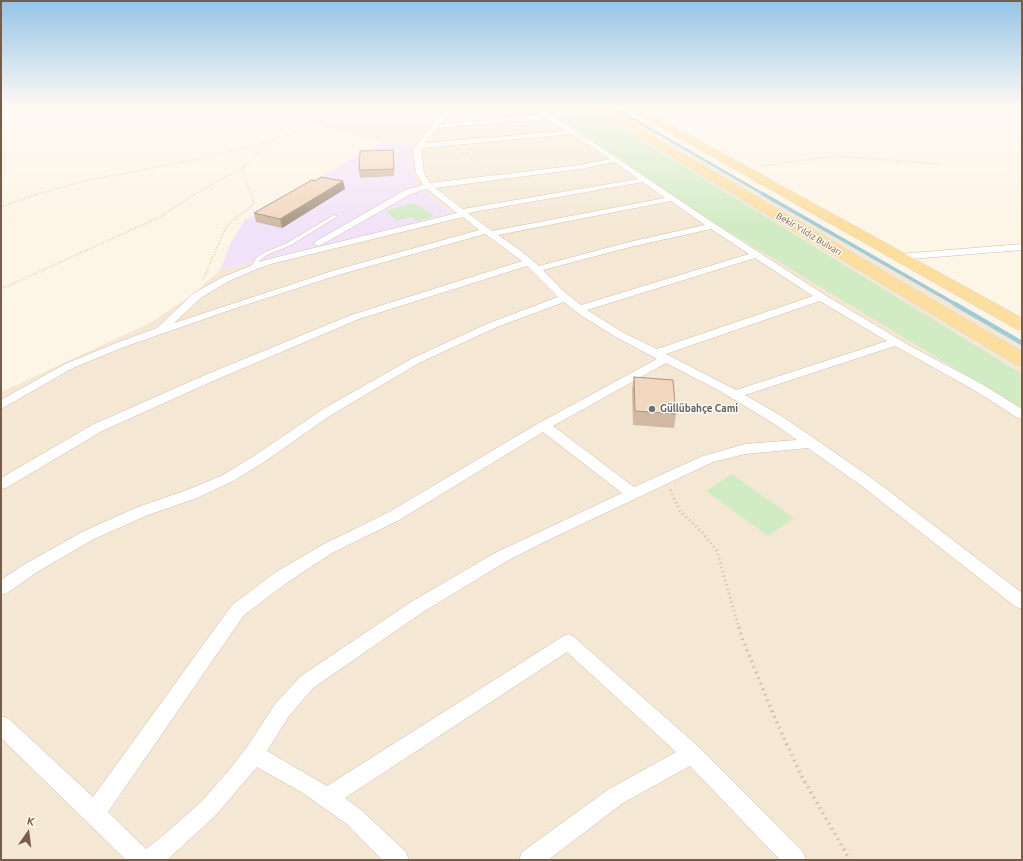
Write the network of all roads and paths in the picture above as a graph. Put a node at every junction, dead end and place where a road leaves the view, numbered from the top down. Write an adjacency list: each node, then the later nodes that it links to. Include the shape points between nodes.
1 (244, 148): 16 (path, via 84,181)
2 (264, 148): 12 (path)
3 (418, 148): 14 (street, via 420,173)
4 (598, 148): 8 (street)
5 (664, 148): 36 (main road, Bekir Yıldız Bulvarı)
6 (704, 148): 24 (main road)
7 (459, 153): 9 (path, via 467,154)
8 (616, 160): 13 (street); 14 (street, via 580,167)
9 (474, 161)
10 (939, 164): 11 (path, via 836,156)
11 (756, 166)
12 (244, 167): 27 (path, via 202,189 153,220); 28 (path, via 243,172 254,204 224,229)
13 (644, 180): 15 (street); 17 (street)
14 (428, 186): 17 (street); 21 (street, via 408,192)
15 (671, 199): 19 (street); 20 (street)
16 (1, 206)
17 (463, 213): 20 (street); 26 (street)
18 (336, 216): 26 (lane, via 289,244 265,254 255,262)
19 (712, 226): 23 (street); 25 (street)
20 (488, 232): 25 (street); 33 (street, via 335,273)
21 (318, 243)
22 (1022, 247): 24 (street)
23 (756, 255): 29 (street); 31 (street)
24 (900, 257): 32 (main road)
25 (533, 265): 30 (street); 43 (street, via 355,316 97,428)
26 (254, 267): 28 (street)
27 (1, 289)
28 (198, 295): 33 (street)
29 (821, 297): 34 (street); 35 (street)
30 (566, 298): 31 (street); 45 (street, via 493,325 417,360 327,412 228,478 89,535)
31 (579, 309): 35 (street, via 620,335)
32 (1022, 325)
33 (160, 331): 38 (street, via 69,366)
34 (896, 342): 37 (street); 39 (street, via 978,387)
35 (662, 355): 37 (street); 40 (street)
36 (1022, 360)
37 (735, 394): 41 (street)
38 (1, 405)
39 (1022, 415)
40 (544, 426): 44 (street); 51 (street, via 394,516 304,562 238,610)
41 (812, 443): 42 (street, via 732,451); 46 (street)
42 (668, 478): 44 (street); 57 (path, via 675,503 717,551 742,638 777,723 802,777)
43 (1, 484)
44 (633, 494): 48 (street, via 501,557 416,607 364,642 307,682 294,695)
45 (1, 588)
46 (1022, 602)
47 (1, 726): 51 (street)
48 (254, 754): 50 (street); 53 (street, via 208,809)
49 (692, 754): 50 (street, via 568,642); 55 (street, via 616,796); 56 (street)
50 (327, 798): 54 (street, via 354,817)
51 (94, 813): 52 (street)
52 (141, 860)
53 (150, 860)
54 (398, 860)
55 (530, 860)
56 (795, 860)
57 (850, 860)

